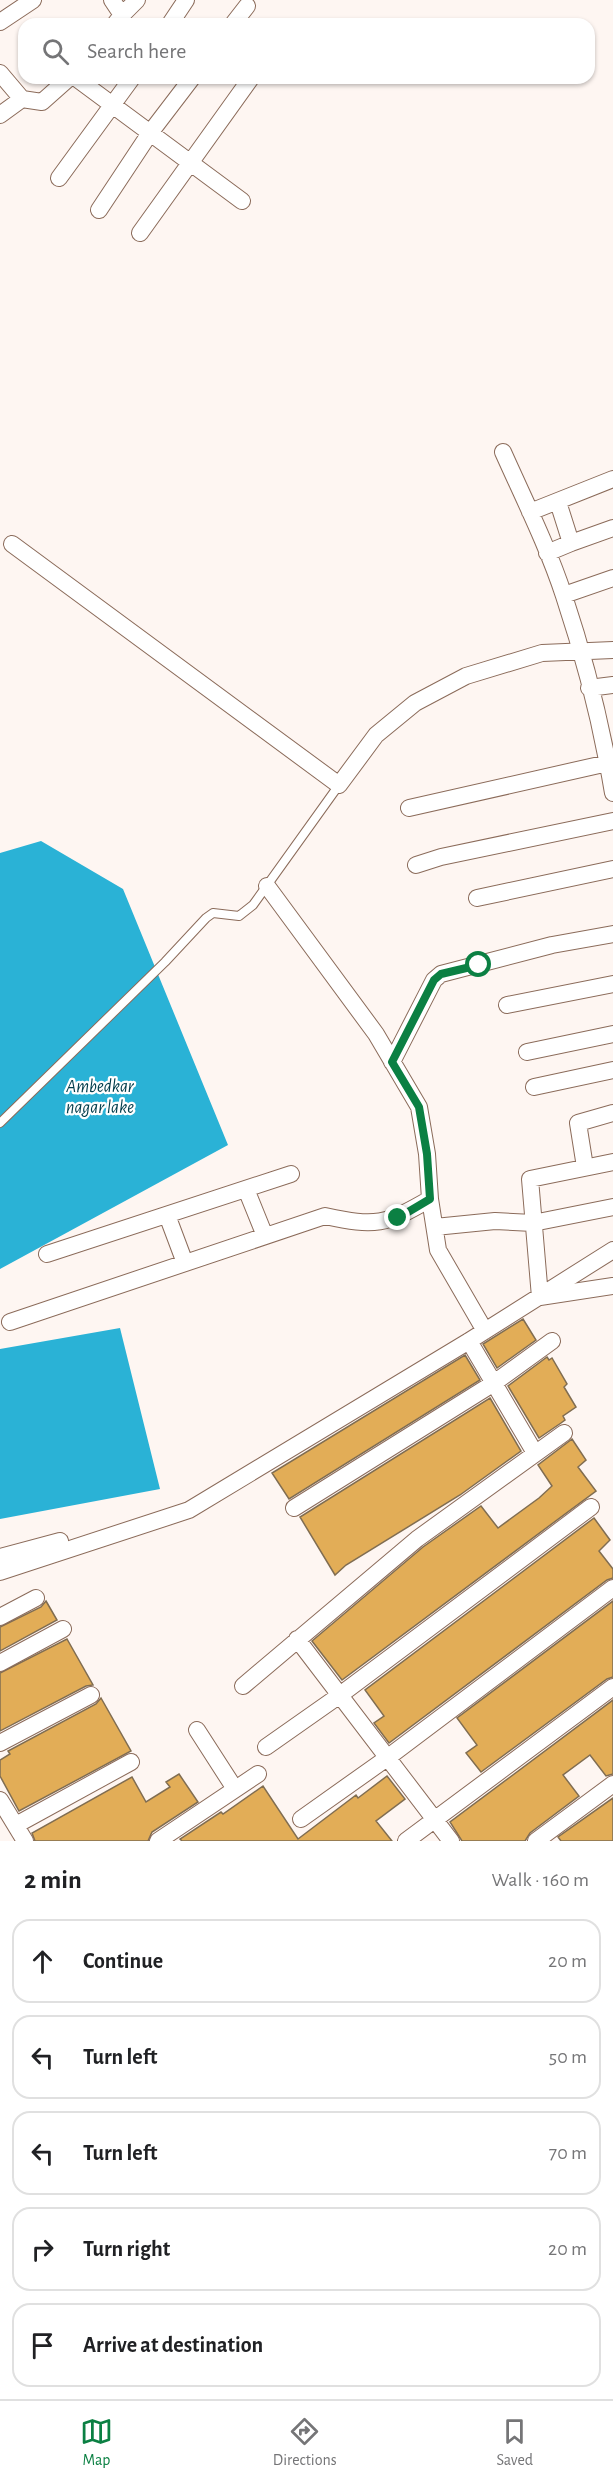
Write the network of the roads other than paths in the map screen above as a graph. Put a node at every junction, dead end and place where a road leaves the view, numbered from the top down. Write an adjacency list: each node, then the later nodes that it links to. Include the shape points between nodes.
1 (33, 0): 10 (street)
2 (112, 0): 6 (street)
3 (137, 0): 7 (street)
4 (186, 0): 8 (street)
5 (247, 6): 9 (street)
6 (118, 18)
7 (119, 18)
8 (174, 18)
9 (238, 18)
10 (0, 22)
11 (0, 73): 17 (street)
12 (62, 84): 17 (street, via 42,102)
13 (84, 84): 18 (street)
14 (128, 84): 18 (street)
15 (187, 84): 20 (street)
16 (247, 84): 21 (street)
17 (22, 99): 19 (street)
18 (113, 106): 20 (street); 22 (street)
19 (0, 115)
20 (150, 133): 21 (street); 24 (street)
21 (189, 162): 23 (street); 25 (street)
22 (59, 178)
23 (242, 201)
24 (99, 210)
25 (140, 233)
26 (503, 452): 29 (street)
27 (613, 479): 28 (street)
28 (558, 502): 29 (street); 31 (street)
29 (530, 512): 33 (street)
30 (613, 528): 31 (street)
31 (571, 543): 33 (street)
32 (12, 544): 42 (street)
33 (547, 553): 35 (street)
34 (613, 578): 35 (street)
35 (564, 595): 37 (street)
36 (613, 650): 37 (street)
37 (580, 653): 39 (street); 42 (street, via 543,653 466,676 415,703 376,735)
38 (613, 685): 39 (street)
39 (589, 688): 40 (street)
40 (606, 731): 41 (street)
41 (611, 777): 43 (street)
42 (339, 785): 47 (lane)
43 (409, 808)
44 (613, 821): 45 (street)
45 (416, 865)
46 (613, 869): 48 (street)
47 (267, 886): 54 (street, via 376,1034); 58 (lane, via 239,916 213,913 206,918)
48 (477, 898)
49 (613, 934): 54 (street, via 552,945 441,974 434,980)
50 (613, 984): 51 (street)
51 (507, 1005)
52 (613, 1034): 53 (street)
53 (527, 1052)
54 (392, 1062): 63 (street, via 419,1107)
55 (613, 1070): 56 (street)
56 (534, 1087)
57 (613, 1113): 60 (street, via 578,1122)
58 (0, 1123)
59 (613, 1162): 60 (street)
60 (585, 1167): 66 (street, via 530,1179)
61 (291, 1174): 62 (street)
62 (246, 1189): 65 (street); 68 (street)
63 (430, 1199): 67 (street); 68 (street, via 380,1224 325,1216)
64 (613, 1207): 66 (street)
65 (167, 1215): 70 (street); 71 (street)
66 (533, 1222): 67 (street); 73 (street)
67 (435, 1227): 75 (street, via 438,1250)
68 (265, 1236): 71 (street)
69 (613, 1250): 73 (street)
70 (47, 1254)
71 (184, 1263): 74 (street)
72 (613, 1286): 73 (street)
73 (540, 1297): 75 (street)
74 (10, 1322)
75 (485, 1331): 76 (street)
76 (469, 1341): 78 (street); 81 (street)
77 (552, 1341): 78 (street)
78 (494, 1383): 80 (street); 83 (street)
79 (564, 1433): 80 (street)
80 (535, 1453): 90 (street, via 417,1539)
81 (237, 1481): 84 (street, via 176,1506); 85 (street, via 189,1510)
82 (591, 1507): 95 (street)
83 (294, 1508)
84 (0, 1557)
85 (0, 1572)
86 (613, 1588): 99 (street)
87 (36, 1598): 88 (street)
88 (0, 1617)
89 (63, 1629): 91 (street)
90 (297, 1639): 92 (street); 95 (street)
91 (0, 1663)
92 (243, 1686)
93 (613, 1687): 106 (street)
94 (91, 1695): 97 (street)
95 (340, 1695): 98 (street); 99 (street)
96 (197, 1730): 103 (street)
97 (0, 1743)
98 (266, 1747)
99 (387, 1758): 105 (street); 106 (street)
100 (130, 1762): 107 (street)
101 (258, 1774): 103 (street)
102 (613, 1784): 112 (street)
103 (234, 1789): 109 (street)
104 (0, 1800): 107 (street)
105 (301, 1820)
106 (435, 1820): 110 (street); 111 (street)
107 (16, 1825): 108 (street)
108 (25, 1841)
109 (158, 1841)
110 (406, 1841)
111 (451, 1841)
112 (536, 1841)

